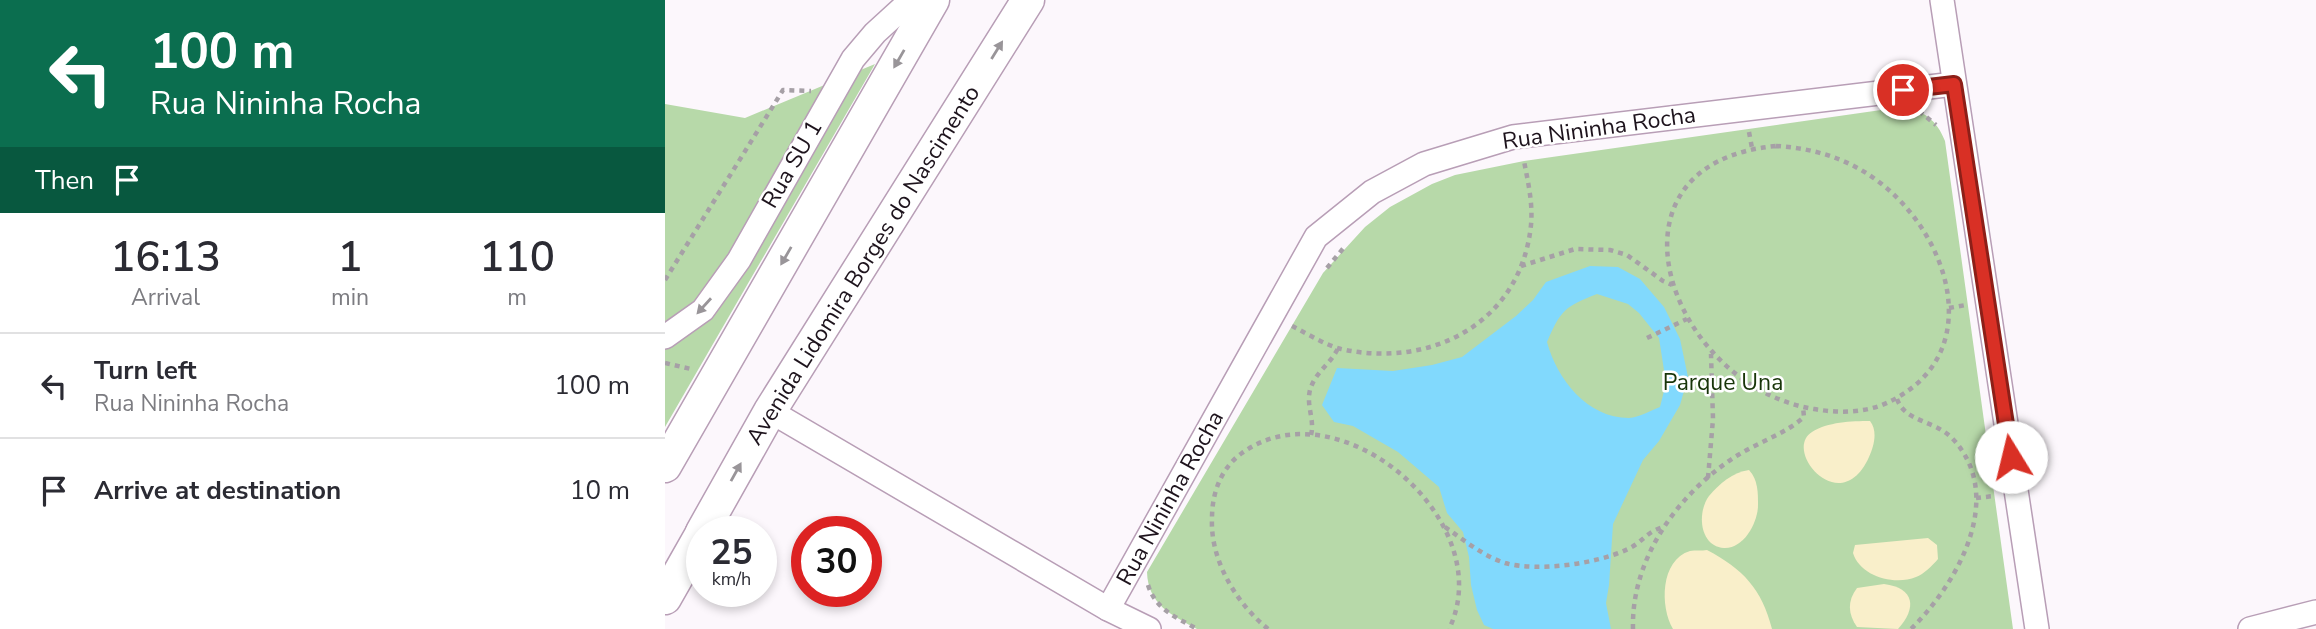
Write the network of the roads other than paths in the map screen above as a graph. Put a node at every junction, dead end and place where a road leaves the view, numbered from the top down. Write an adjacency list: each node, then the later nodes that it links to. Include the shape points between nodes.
1 (926, 0): 6 (street, Rua SU 1, one-way to 6, via 909,2 853,60 739,260 703,310)
2 (933, 0): 8 (street, one-way to 8)
3 (1028, 0): 7 (street, Avenida Lidomira Borges do Nascimento, one-way to 3)
4 (1942, 0): 5 (street)
5 (1954, 84): 12 (street, Rua Nininha Rocha, via 1513,137 1424,164 1372,192 1316,237); 15 (street)
6 (665, 337)
7 (770, 411): 9 (street, Avenida Lidomira Borges do Nascimento, one-way to 7); 12 (street)
8 (665, 466)
9 (711, 516)
10 (686, 561): 11 (street, Avenida Lidomira Borges do Nascimento)
11 (665, 598)
12 (1108, 609): 14 (street)
13 (2316, 612): 16 (street)
14 (1149, 629)
15 (2037, 629)
16 (2250, 629)

